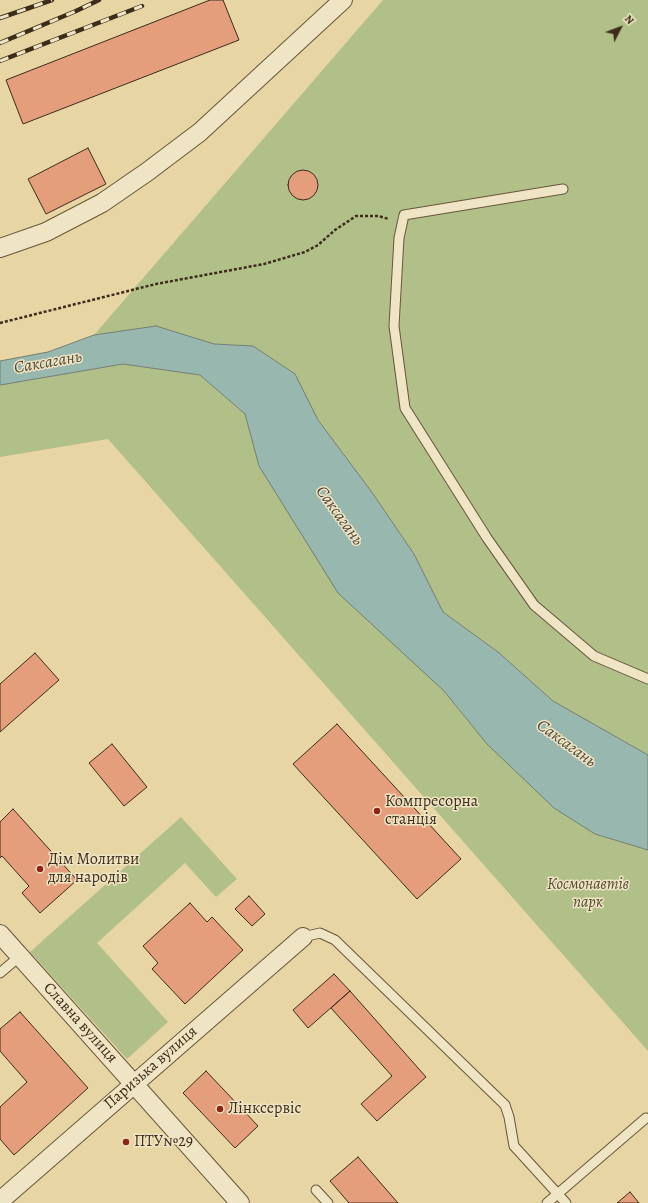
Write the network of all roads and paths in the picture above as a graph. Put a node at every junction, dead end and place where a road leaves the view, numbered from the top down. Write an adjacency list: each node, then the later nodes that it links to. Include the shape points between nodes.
1 (342, 0): 4 (street, via 200,132 147,172 102,203 46,232)
2 (563, 189): 3 (lane, via 404,215)
3 (402, 224): 5 (path, via 378,216 356,216 305,252 264,264 156,284); 6 (lane, via 398,238 394,326 405,408 487,538 534,604 594,656)
4 (0, 248)
5 (0, 324)
6 (648, 679)
7 (0, 934): 9 (street, Славна вулиця)
8 (303, 937): 11 (street, Паризька вулиця); 14 (lane, via 320,933 335,940 505,1105 514,1146)
9 (20, 956): 10 (lane); 11 (street, Славна вулиця)
10 (0, 973)
11 (133, 1083): 15 (street, Паризька вулиця); 16 (street, Славна вулиця)
12 (646, 1118): 14 (lane)
13 (316, 1190): 17 (lane)
14 (558, 1194): 18 (lane); 19 (lane)
15 (0, 1201)
16 (240, 1203)
17 (328, 1203)
18 (547, 1203)
19 (566, 1203)

